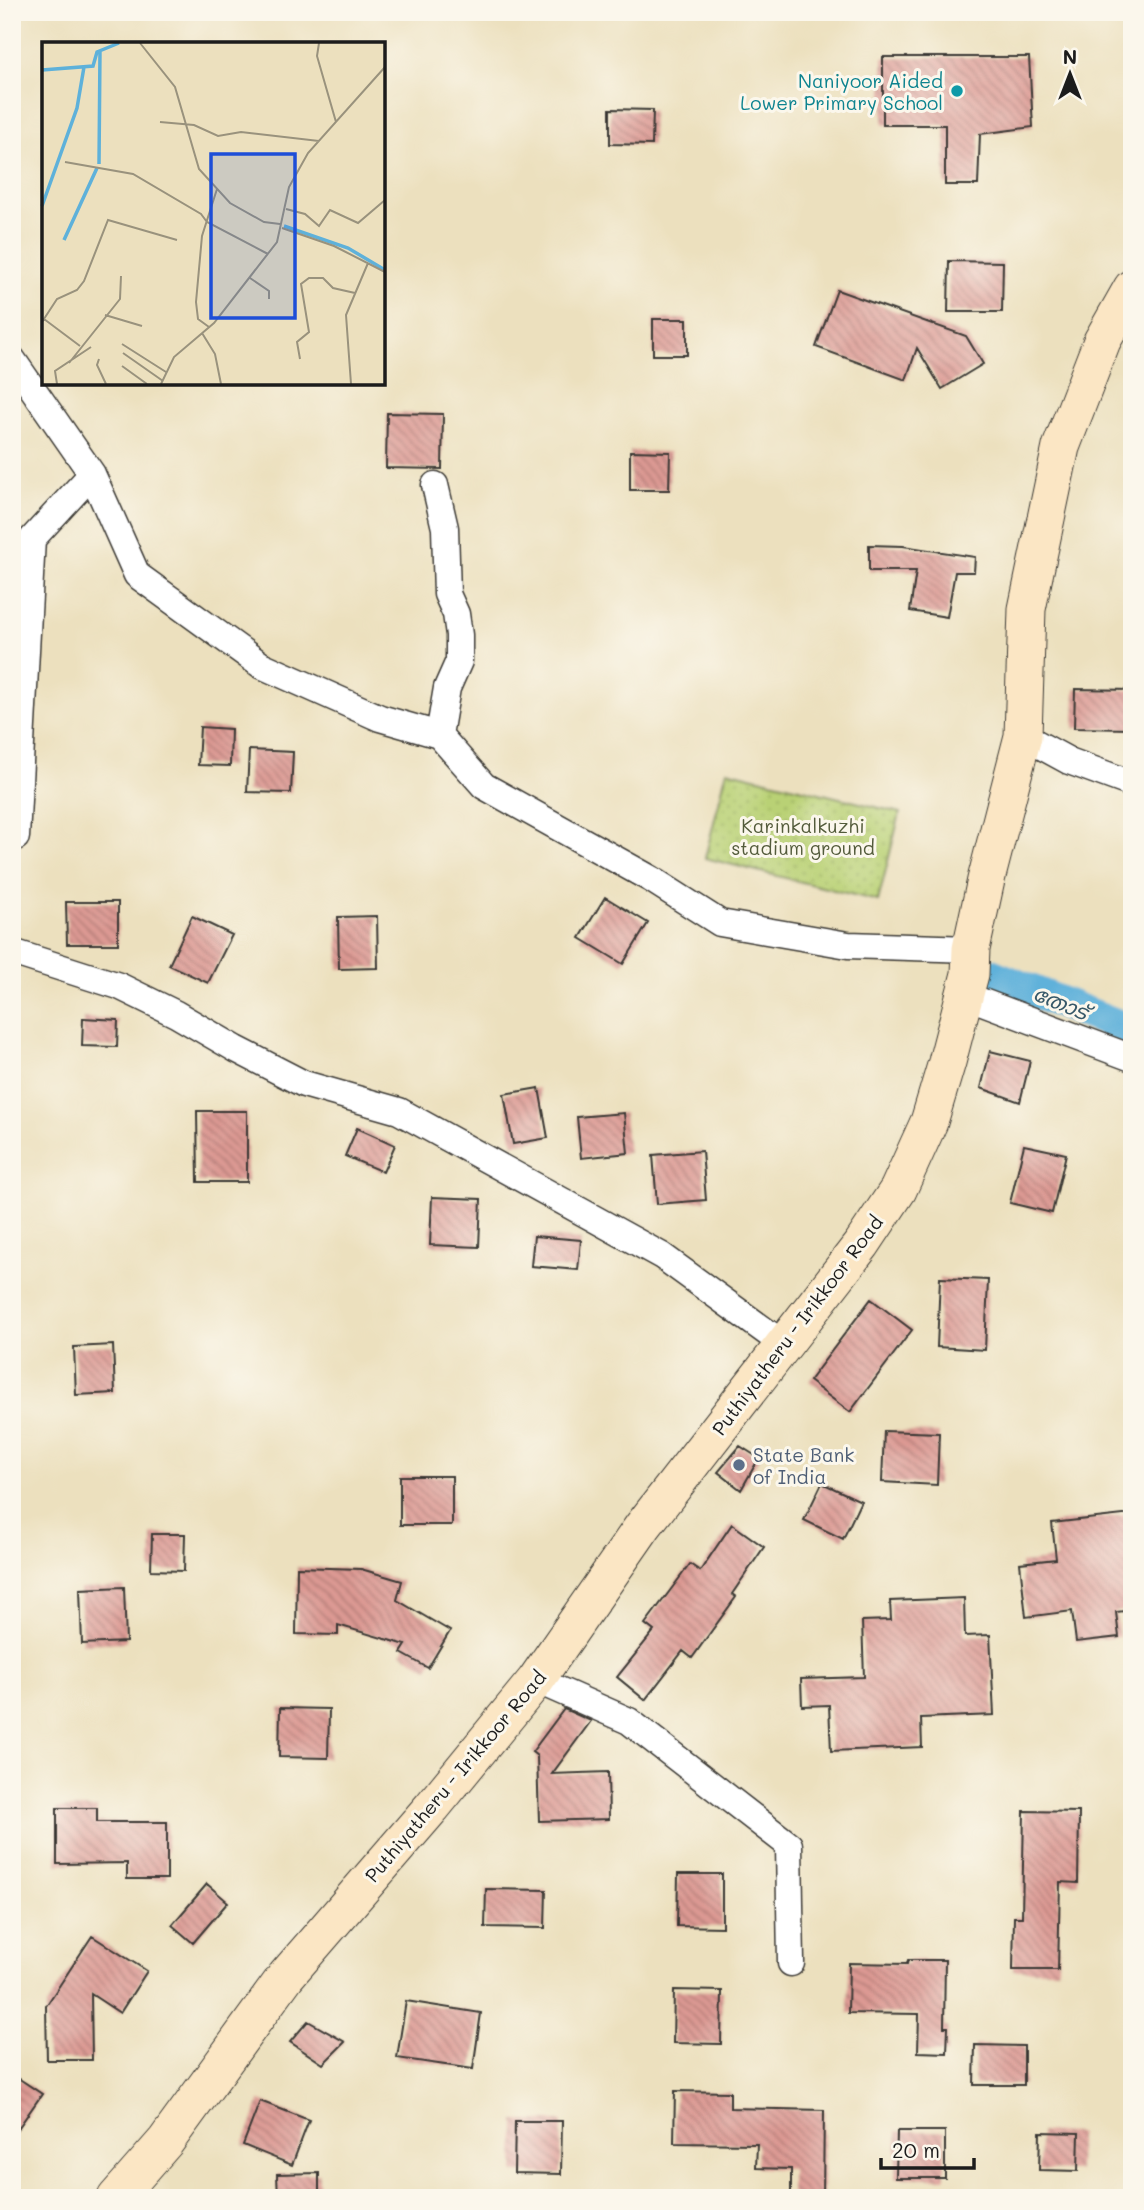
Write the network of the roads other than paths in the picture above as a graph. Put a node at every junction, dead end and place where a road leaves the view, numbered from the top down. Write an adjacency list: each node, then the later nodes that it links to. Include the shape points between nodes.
1 (1132, 288): 6 (main road, Puthiyatheru - Irikkoor Road, via 1102,341 1061,447 1027,609)
2 (12, 359): 3 (street)
3 (92, 474): 5 (street, via 137,575 261,664 380,718); 8 (street, via 32,539 16,837)
4 (435, 485): 5 (street, via 445,528 447,594 456,614 458,635 458,661 447,688)
5 (439, 735): 9 (street, via 484,786 720,923 848,945)
6 (1023, 736): 7 (street, via 1069,761); 9 (main road, Puthiyatheru - Irikkoor Road)
7 (1132, 783)
8 (12, 838)
9 (971, 948): 11 (main road, Puthiyatheru - Irikkoor Road)
10 (12, 952): 13 (street, via 119,986 304,1084 399,1111 662,1256)
11 (964, 995): 12 (street); 13 (main road, Puthiyatheru - Irikkoor Road, via 929,1122 898,1190)
12 (1132, 1058)
13 (783, 1344): 14 (main road, Puthiyatheru - Irikkoor Road, via 643,1526)
14 (536, 1680): 15 (street, via 629,1721 789,1844); 16 (main road, Puthiyatheru - Irikkoor Road, via 286,1976 166,2141)
15 (791, 1963)
16 (116, 2198)

